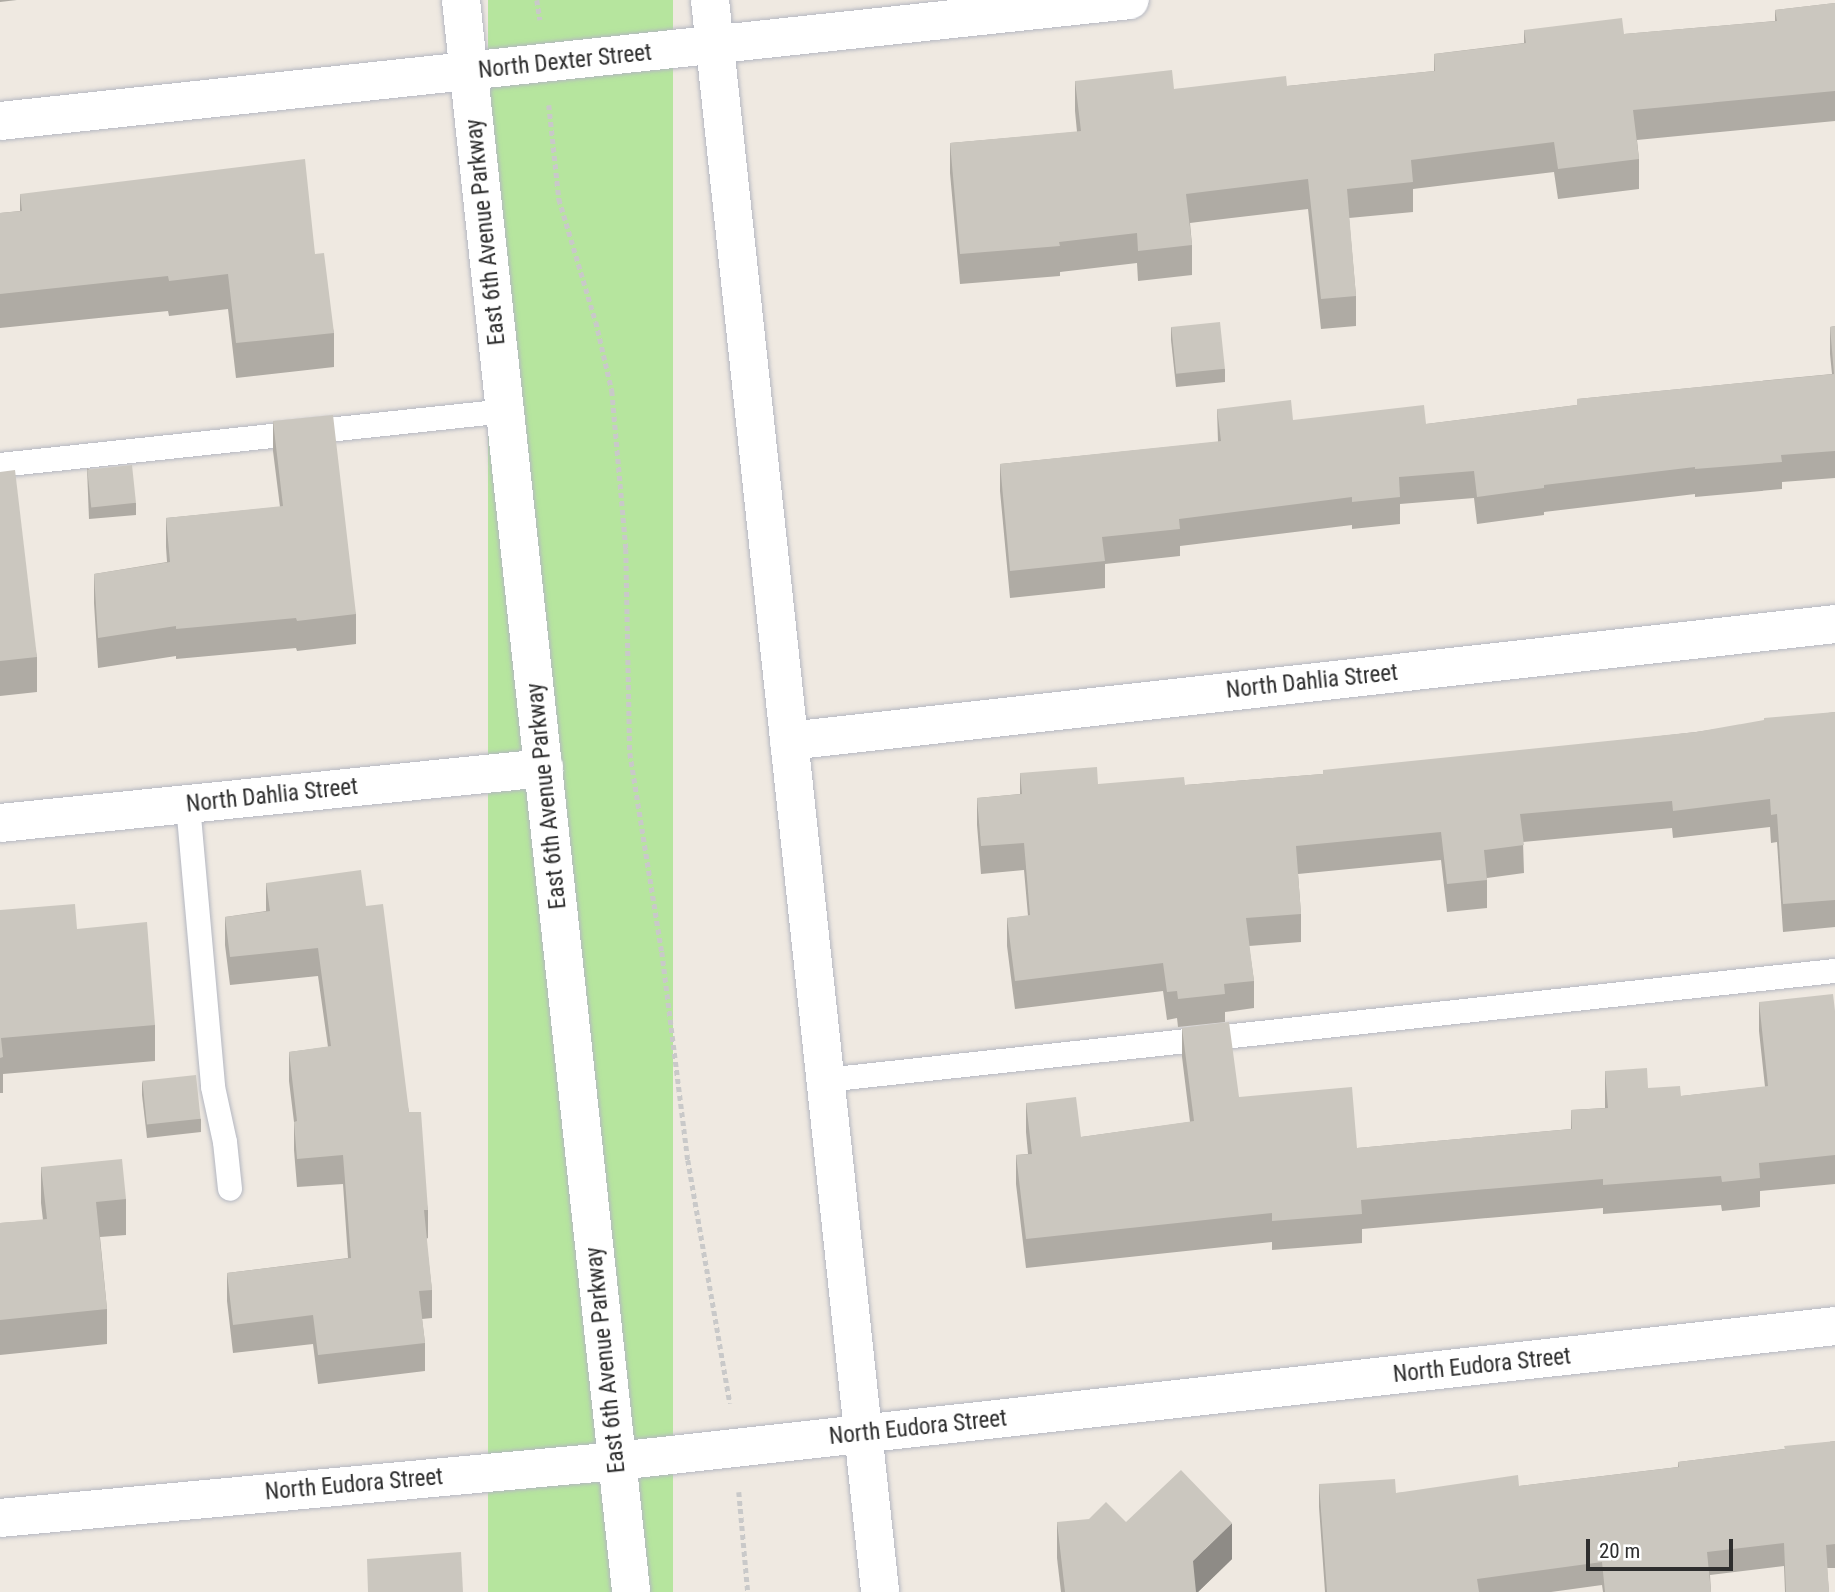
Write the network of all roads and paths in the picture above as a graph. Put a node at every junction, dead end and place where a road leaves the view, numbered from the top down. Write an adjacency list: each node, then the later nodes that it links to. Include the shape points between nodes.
1 (461, 0): 7 (street, East 6th Avenue Parkway)
2 (537, 0): 6 (path)
3 (710, 0): 5 (street)
4 (1129, 0): 5 (street, North Dexter Street)
5 (715, 45): 6 (street, North Dexter Street); 12 (street)
6 (546, 65): 7 (street, North Dexter Street); 21 (path, via 559,199 612,391 626,548 630,753 662,951 690,1173)
7 (469, 73): 8 (street, North Dexter Street); 9 (street, East 6th Avenue Parkway)
8 (0, 121)
9 (506, 411): 10 (lane); 13 (street, East 6th Avenue Parkway)
10 (0, 465)
11 (1835, 624): 12 (street, North Dahlia Street)
12 (789, 741): 17 (street)
13 (544, 768): 14 (street, North Dahlia Street); 22 (street, East 6th Avenue Parkway)
14 (188, 805): 15 (street, North Dahlia Street); 18 (lane, via 213,1087)
15 (0, 823)
16 (1835, 971): 17 (lane)
17 (826, 1080): 20 (street)
18 (230, 1189)
19 (1835, 1326): 20 (street, North Eudora Street)
20 (863, 1435): 21 (street, North Eudora Street); 26 (street)
21 (737, 1448): 22 (street, North Eudora Street); 25 (path)
22 (617, 1461): 23 (street, North Eudora Street); 24 (street, East 6th Avenue Parkway)
23 (0, 1518)
24 (631, 1592)
25 (748, 1592)
26 (880, 1592)

